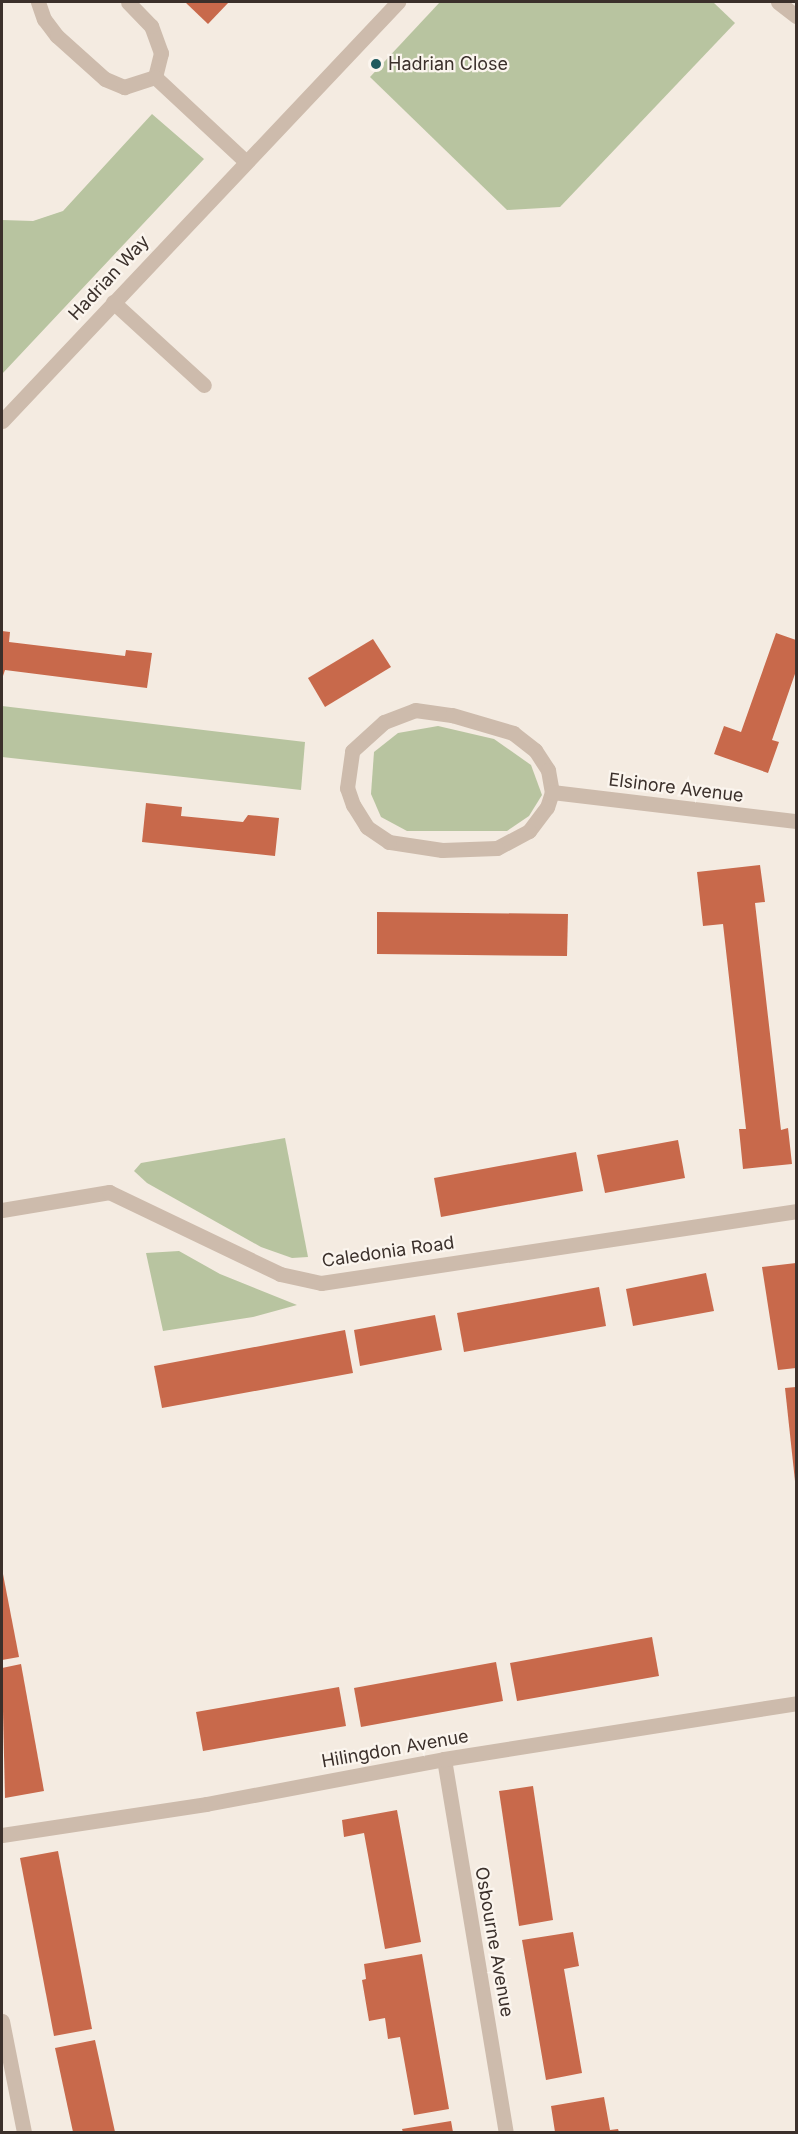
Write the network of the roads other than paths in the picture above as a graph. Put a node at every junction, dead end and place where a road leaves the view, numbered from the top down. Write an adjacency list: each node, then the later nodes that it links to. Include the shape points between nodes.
1 (38, 2): 6 (street, via 44,19 57,36 105,79 124,87)
2 (128, 2): 6 (street, via 151,26 160,45 160,65)
3 (398, 2): 7 (street, Hadrian Way)
4 (778, 2): 5 (street)
5 (796, 16)
6 (155, 77): 7 (street)
7 (245, 161): 8 (street, Hadrian Way)
8 (113, 302): 9 (street); 10 (street, Hadrian Way)
9 (204, 385)
10 (2, 421)
11 (552, 792): 11 (street, via 540,819 508,845 442,850 402,846 377,836 359,815 347,788 352,751 370,731 399,713 415,710 452,715 513,733 542,759); 12 (street, Elsinore Avenue)
12 (796, 822)
13 (2, 1210): 14 (street, Caledonia Road, via 109,1192 280,1274 321,1283)
14 (796, 1211)
15 (796, 1703): 16 (street, Hilingdon Avenue)
16 (444, 1759): 17 (street, Hilingdon Avenue, via 206,1804); 20 (street, Osbourne Avenue)
17 (2, 1835)
18 (2, 2021): 19 (street)
19 (24, 2133)
20 (506, 2133)

